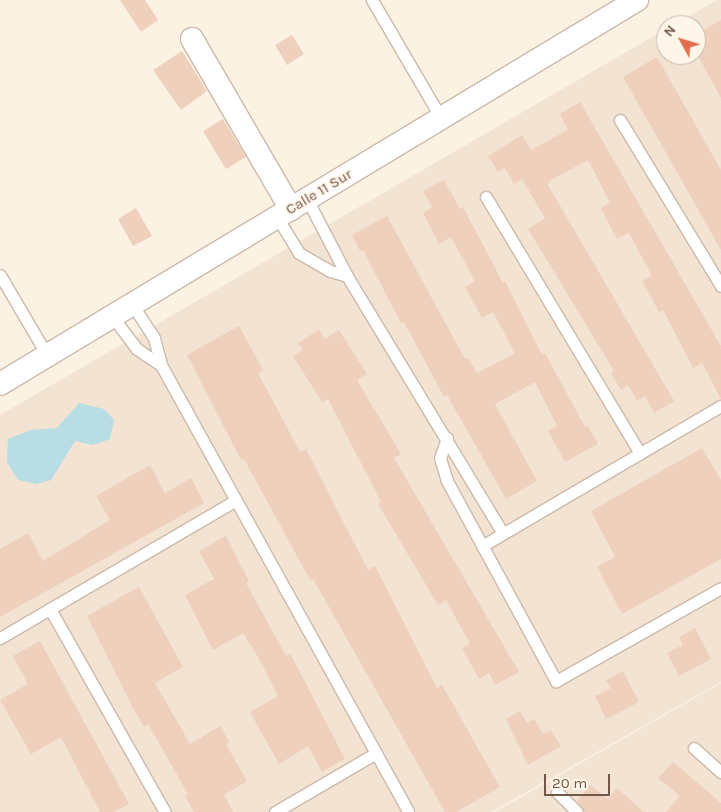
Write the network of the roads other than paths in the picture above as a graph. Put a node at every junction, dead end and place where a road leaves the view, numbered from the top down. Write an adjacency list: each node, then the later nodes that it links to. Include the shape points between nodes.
1 (372, 0): 4 (lane)
2 (637, 0): 4 (street, Calle 11 Sur)
3 (192, 38): 7 (street)
4 (441, 118): 7 (street, Calle 11 Sur)
5 (620, 120): 10 (lane)
6 (486, 197): 18 (lane)
7 (291, 208): 9 (lane); 9 (lane, via 299,253 313,264); 11 (street, Calle 11 Sur)
8 (0, 275): 13 (lane)
9 (347, 276): 17 (lane)
10 (721, 286)
11 (132, 304): 12 (street, Calle 11 Sur); 14 (lane, via 154,338)
12 (112, 316): 13 (street, Calle 11 Sur); 14 (lane, via 137,349)
13 (48, 355): 15 (street, Calle 11 Sur)
14 (161, 365): 19 (lane)
15 (0, 384)
16 (721, 406): 18 (lane)
17 (447, 438): 20 (lane); 21 (lane, via 440,458 447,481)
18 (640, 453): 20 (lane)
19 (236, 500): 23 (lane); 26 (lane)
20 (503, 534): 21 (lane)
21 (482, 546): 22 (lane, via 556,681)
22 (721, 588)
23 (50, 609): 24 (lane); 30 (lane)
24 (0, 638)
25 (694, 748): 27 (lane)
26 (376, 753): 29 (lane); 31 (lane)
27 (721, 772)
28 (557, 792): 32 (lane)
29 (408, 810)
30 (165, 812)
31 (275, 812)
32 (577, 812)

